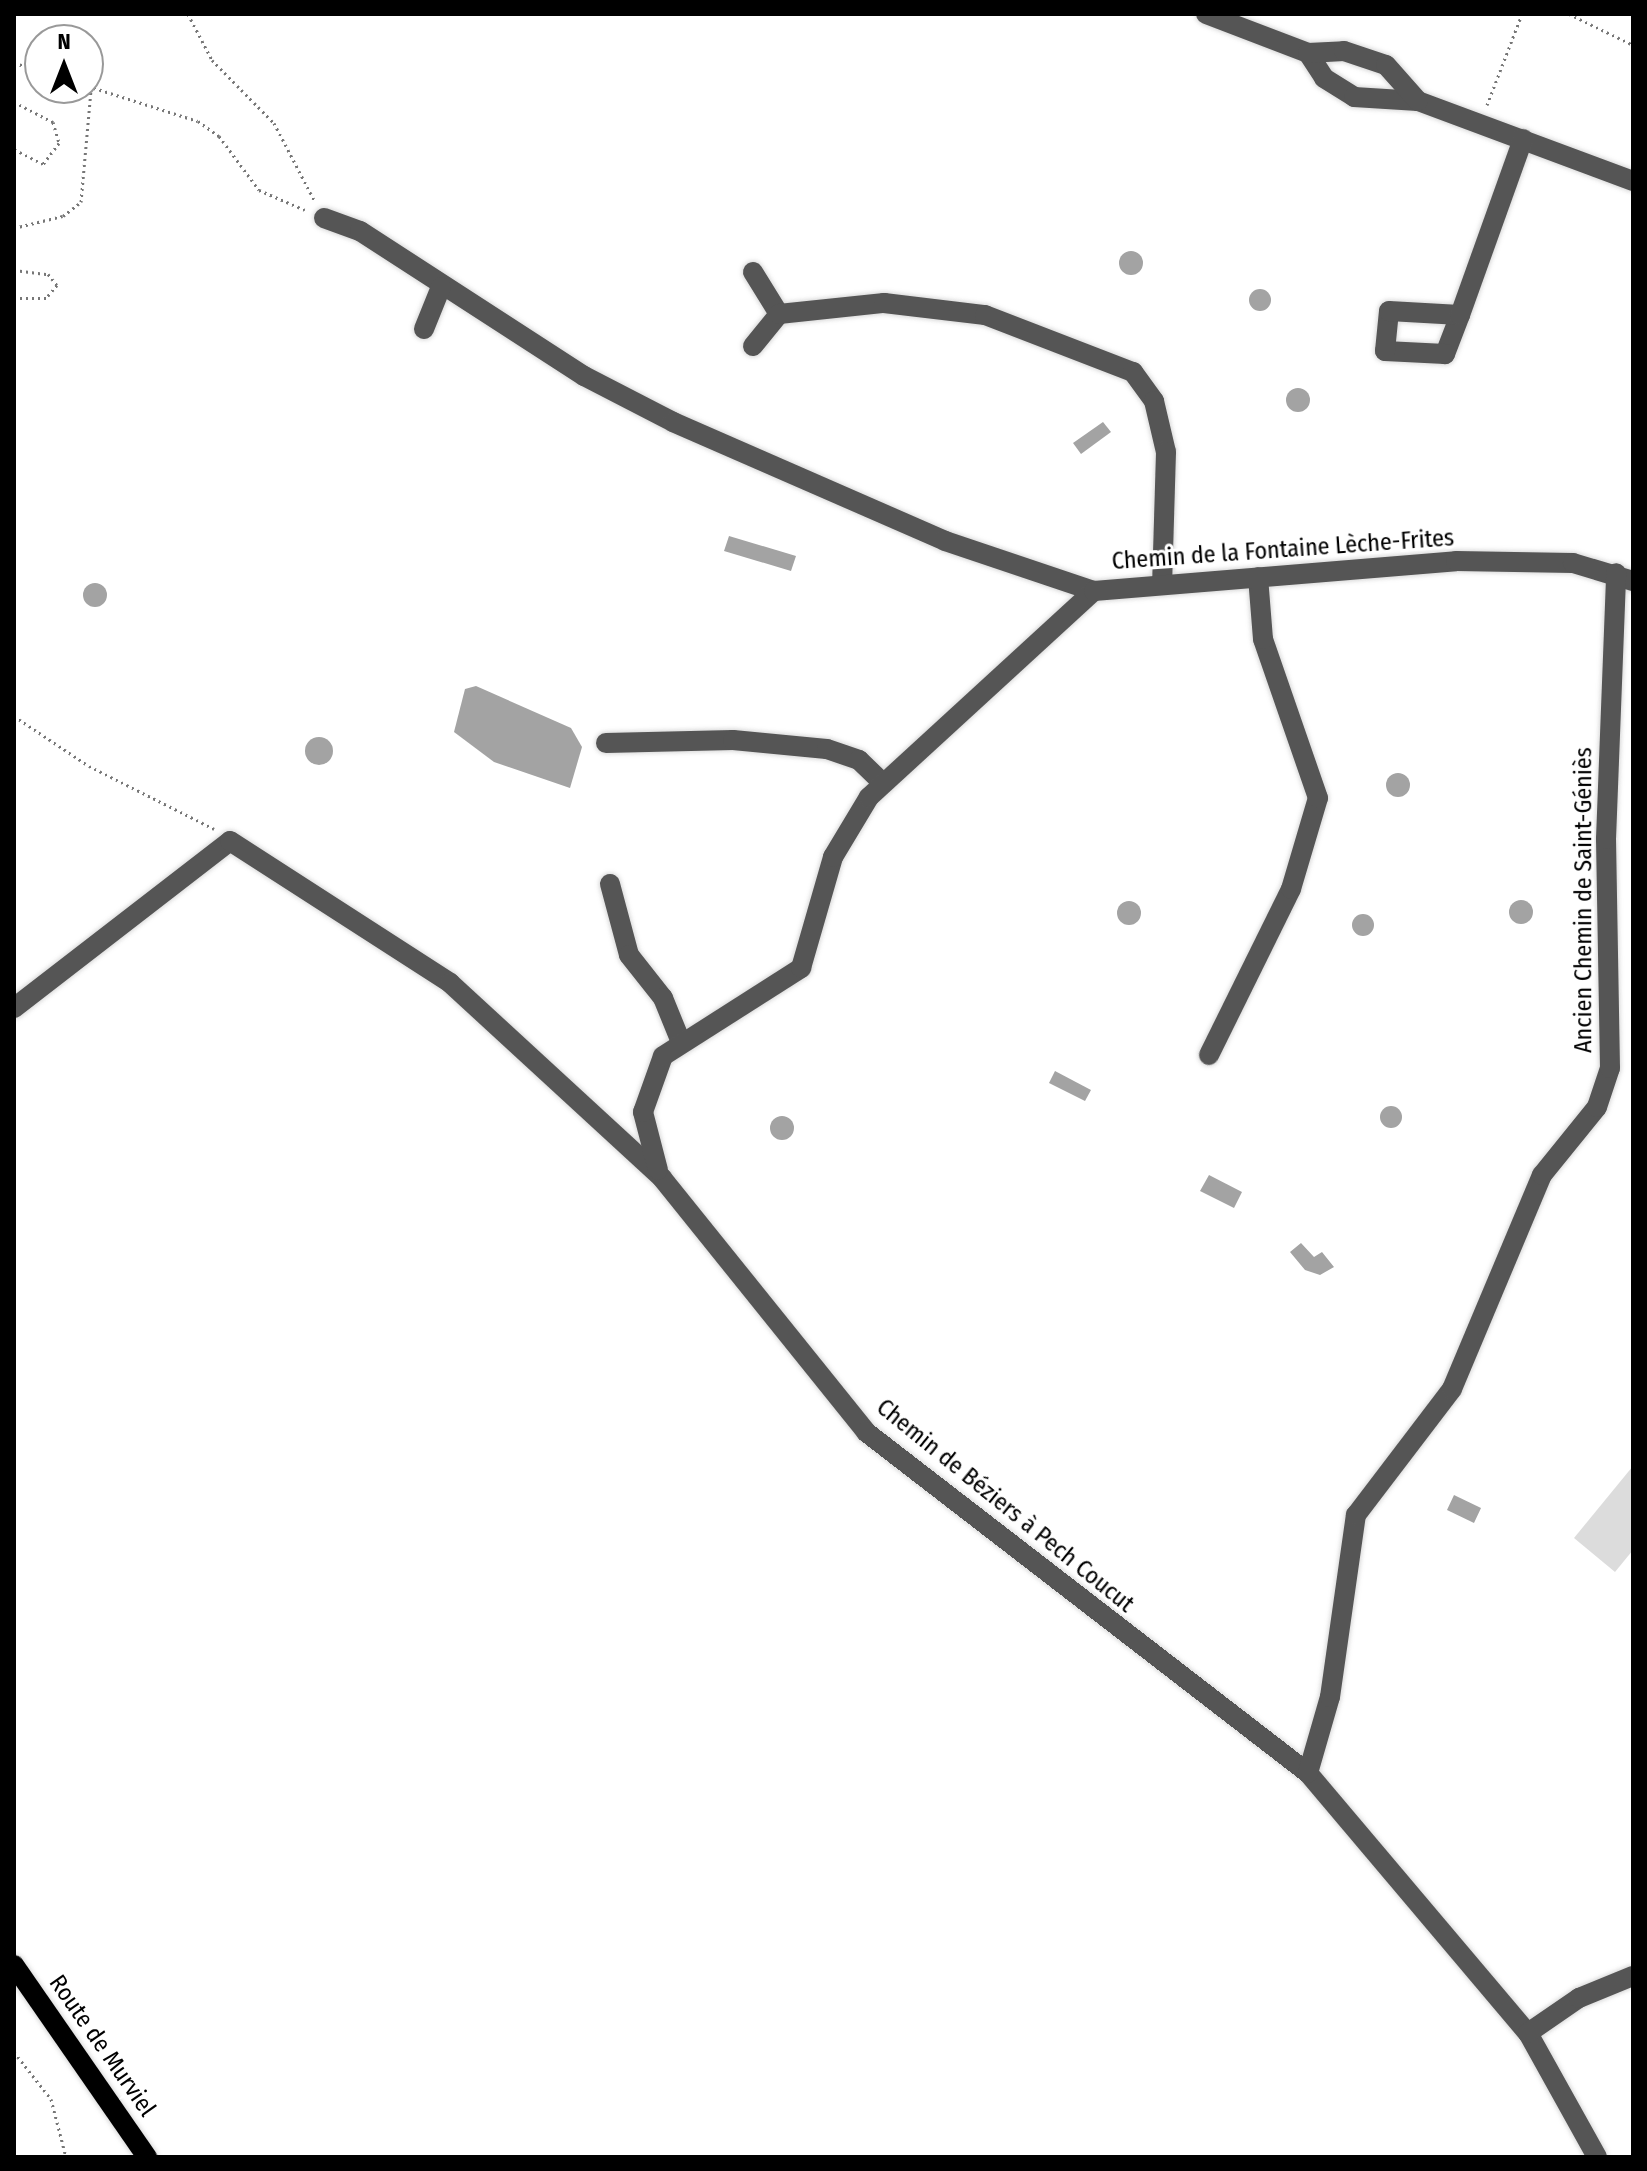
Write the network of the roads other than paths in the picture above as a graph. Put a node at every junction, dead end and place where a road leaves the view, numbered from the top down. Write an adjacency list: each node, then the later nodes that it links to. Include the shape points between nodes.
1 (1206, 14): 2 (street)
2 (1308, 53): 3 (street, via 1344,51 1386,65); 3 (street, via 1324,78 1354,97)
3 (1418, 101): 4 (street)
4 (1523, 139): 5 (street); 10 (street)
5 (1633, 181)
6 (324, 218): 8 (street, via 360,231)
7 (753, 272): 9 (street)
8 (441, 287): 11 (street); 16 (street, via 673,422 945,541)
9 (779, 314): 12 (street); 15 (street, via 884,303 985,315 1133,372 1154,401 1166,452)
10 (1460, 315)
11 (424, 329)
12 (753, 346)
13 (1258, 577): 14 (street, Chemin de la Fontaine Lèche-Frites, via 1456,561 1573,563); 15 (street, Chemin de la Fontaine Lèche-Frites); 22 (street, via 1263,639 1318,798 1291,889)
14 (1624, 577): 24 (street, Ancien Chemin de Saint-Géniès, via 1606,839 1610,1068 1597,1107 1542,1175 1452,1389 1356,1515 1330,1697)
15 (1162, 583): 16 (street, Chemin de la Fontaine Lèche-Frites)
16 (1094, 591): 18 (street, Chemin de la Fontaine Lèche-Frites)
17 (606, 743): 18 (street, via 733,740 827,749 859,760)
18 (882, 782): 21 (street, Chemin de la Fontaine Lèche-Frites, via 833,857 801,968 777,989)
19 (610, 884): 21 (street, via 629,955 663,998)
20 (14, 1008): 23 (street, Chemin de Béziers à Pech Coucut, via 230,841 450,983)
21 (681, 1042): 23 (street, Chemin de la Fontaine Lèche-Frites, via 663,1056 643,1112)
22 (1209, 1055)
23 (662, 1178): 24 (street, Chemin de Béziers à Pech Coucut, via 866,1432)
24 (1308, 1773): 27 (street, Chemin de Béziers à Pech Coucut)
25 (14, 1965): 28 (main road, Route de Murviel)
26 (1633, 1976): 27 (street, via 1579,1998)
27 (1528, 2033): 29 (street, Chemin de Béziers à Pech Coucut)
28 (147, 2157)
29 (1597, 2157)

